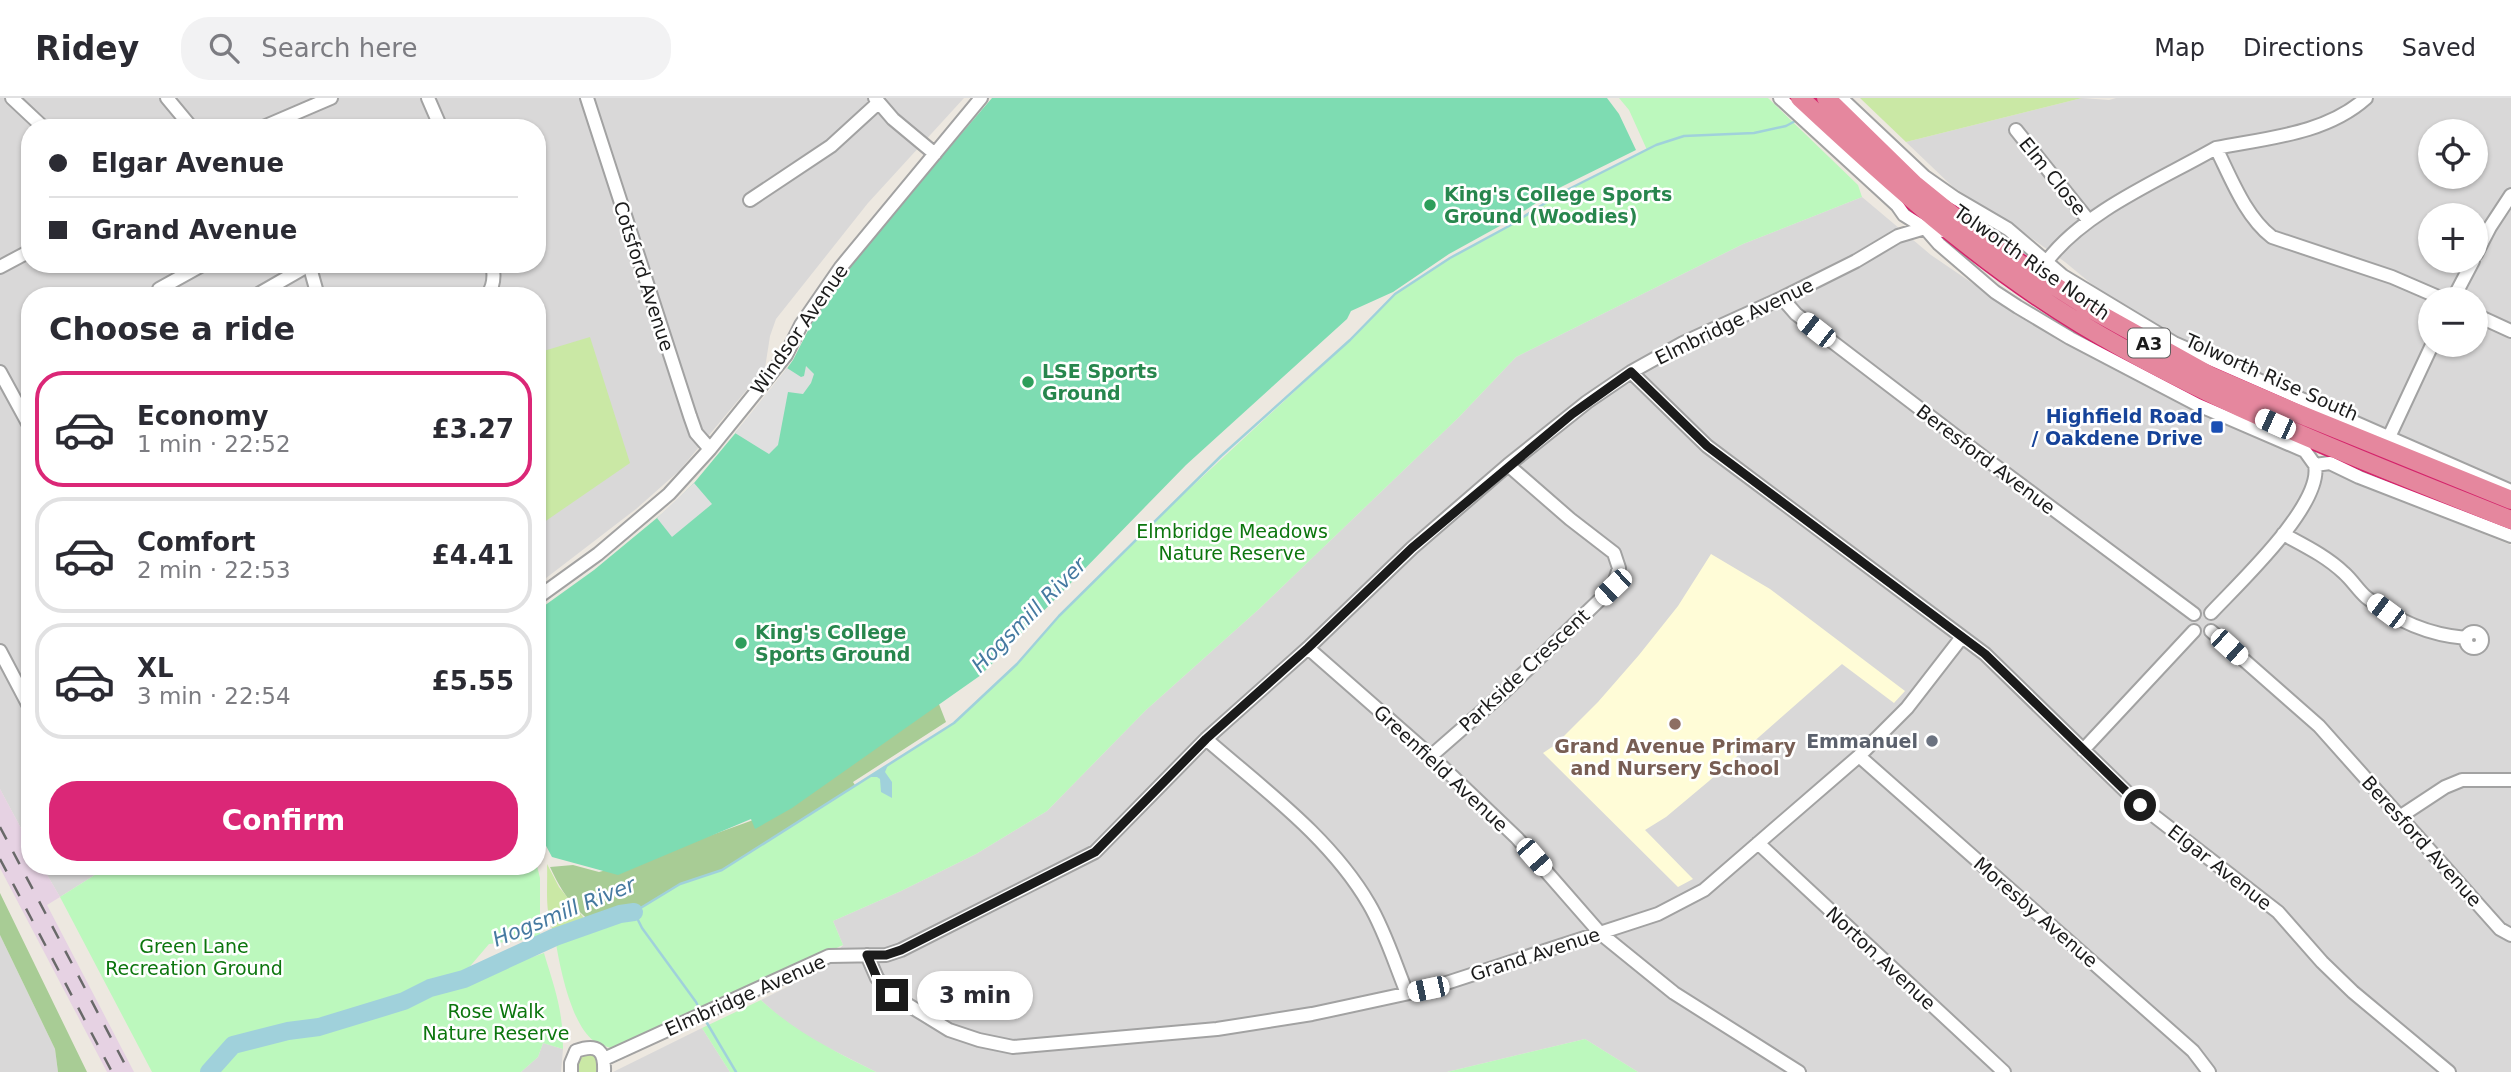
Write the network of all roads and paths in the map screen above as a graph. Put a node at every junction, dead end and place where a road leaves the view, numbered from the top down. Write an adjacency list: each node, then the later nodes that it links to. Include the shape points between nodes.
1 (12, 98): 13 (street)
2 (167, 98): 14 (street)
3 (331, 98): 11 (street)
4 (428, 98): 16 (street)
5 (587, 98): 44 (street, Cotsford Avenue, via 690,416 696,433)
6 (981, 98): 19 (street, Windsor Avenue)
7 (1780, 98): 12 (street)
8 (1800, 98): 12 (highway, A3)
9 (2366, 98): 18 (street, via 2311,129)
10 (877, 100): 19 (street, via 892,119); 21 (street, via 831,146)
11 (297, 104): 15 (street)
12 (1830, 108): 22 (street, Tolworth Rise North); 26 (highway, Tolworth Rise North / A3); 29 (street, Tolworth Rise South, via 1955,198 2008,229); 48 (highway, Tolworth Rise South / A3, via 1983,240 2100,314 2211,376)
13 (34, 119)
14 (184, 119)
15 (276, 119)
16 (438, 119)
17 (2016, 130): 23 (street, Elm Close)
18 (2217, 148): 23 (street); 35 (street, via 2257,222 2272,237)
19 (935, 154): 44 (street, Windsor Avenue, via 841,267 800,325 786,355)
20 (2511, 195): 25 (street)
21 (750, 200)
22 (1904, 215): 24 (street, Tolworth Rise North); 27 (street)
23 (2090, 221): 29 (street)
24 (1925, 229): 26 (street, Elmbridge Avenue); 27 (street, Elmbridge Avenue); 46 (street, Tolworth Rise North, via 2018,307 2198,405 2305,452)
25 (2488, 231)
26 (1950, 232): 49 (highway, Tolworth Rise North / A3, via 2079,323 2206,393)
27 (1898, 236): 36 (street, Elmbridge Avenue)
28 (21, 256): 30 (street)
29 (2047, 261): 43 (street, Tolworth Rise South, via 2063,276 2174,343)
30 (0, 267)
31 (188, 273): 33 (street)
32 (294, 273): 34 (street)
33 (163, 287)
34 (271, 287)
35 (2418, 288)
36 (1782, 298): 41 (street, Elmbridge Avenue); 54 (street, Beresford Avenue, via 1796,314 1956,437)
37 (2488, 320): 38 (street)
38 (2511, 331)
39 (2426, 357): 43 (street)
40 (0, 372): 42 (street)
41 (1631, 372): 45 (street, Elmbridge Avenue); 57 (street, Elgar Avenue, via 1707,446)
42 (21, 410)
43 (2389, 437): 47 (street, Tolworth Rise South)
44 (710, 449): 52 (street, Windsor Avenue, via 669,494)
45 (1508, 465): 59 (street, Elmbridge Avenue, via 1412,548); 64 (street, Parkside Crescent, via 1614,554 1619,568 1613,587)
46 (2315, 465): 50 (street, via 2306,502); 51 (street, Tolworth Rise North, via 2330,463)
47 (2511, 491)
48 (2511, 500)
49 (2511, 520)
50 (2283, 534): 53 (street); 58 (street, via 2317,552 2365,596 2409,625)
51 (2511, 536)
52 (546, 592)
53 (2211, 613): 54 (street, via 2201,610); 56 (street, via 2215,620)
54 (2194, 614): 55 (street)
55 (2194, 631): 56 (street, via 2201,635); 63 (street)
56 (2211, 631): 67 (street, Beresford Avenue, via 2319,726)
57 (1962, 637): 63 (street, Elgar Avenue); 65 (street, Grand Avenue, via 1907,708)
58 (2466, 638)
59 (1308, 648): 62 (street, Elmbridge Avenue); 64 (street, Greenfield Avenue)
60 (0, 652): 61 (street)
61 (21, 691)
62 (1206, 739): 71 (street, Elmbridge Avenue, via 1095,852 901,950); 72 (street, via 1314,835 1345,869 1370,905)
63 (2083, 750): 78 (street, Elgar Avenue, via 2140,805 2278,912 2353,992)
64 (1431, 756): 69 (street, Greenfield Avenue, via 1517,838)
65 (1859, 756): 68 (street, Grand Avenue); 77 (street, Moresby Avenue, via 2193,1051)
66 (2511, 780): 67 (street, via 2462,780)
67 (2401, 816): 70 (street, Beresford Avenue, via 2500,929)
68 (1758, 843): 69 (street, Grand Avenue, via 1684,903); 76 (street, Norton Avenue)
69 (1600, 933): 72 (street, Grand Avenue); 75 (street, Greenfield Avenue, via 1674,993)
70 (2511, 935)
71 (867, 955): 72 (street, Grand Avenue, via 877,978 892,995 949,1030 1013,1047 1217,1029); 73 (street, Elmbridge Avenue, via 829,956)
72 (1407, 993)
73 (604, 1065): 74 (street, via 600,1051 582,1049 574,1055)
74 (571, 1072)
75 (1799, 1072)
76 (2004, 1072)
77 (2209, 1072)
78 (2449, 1072)

